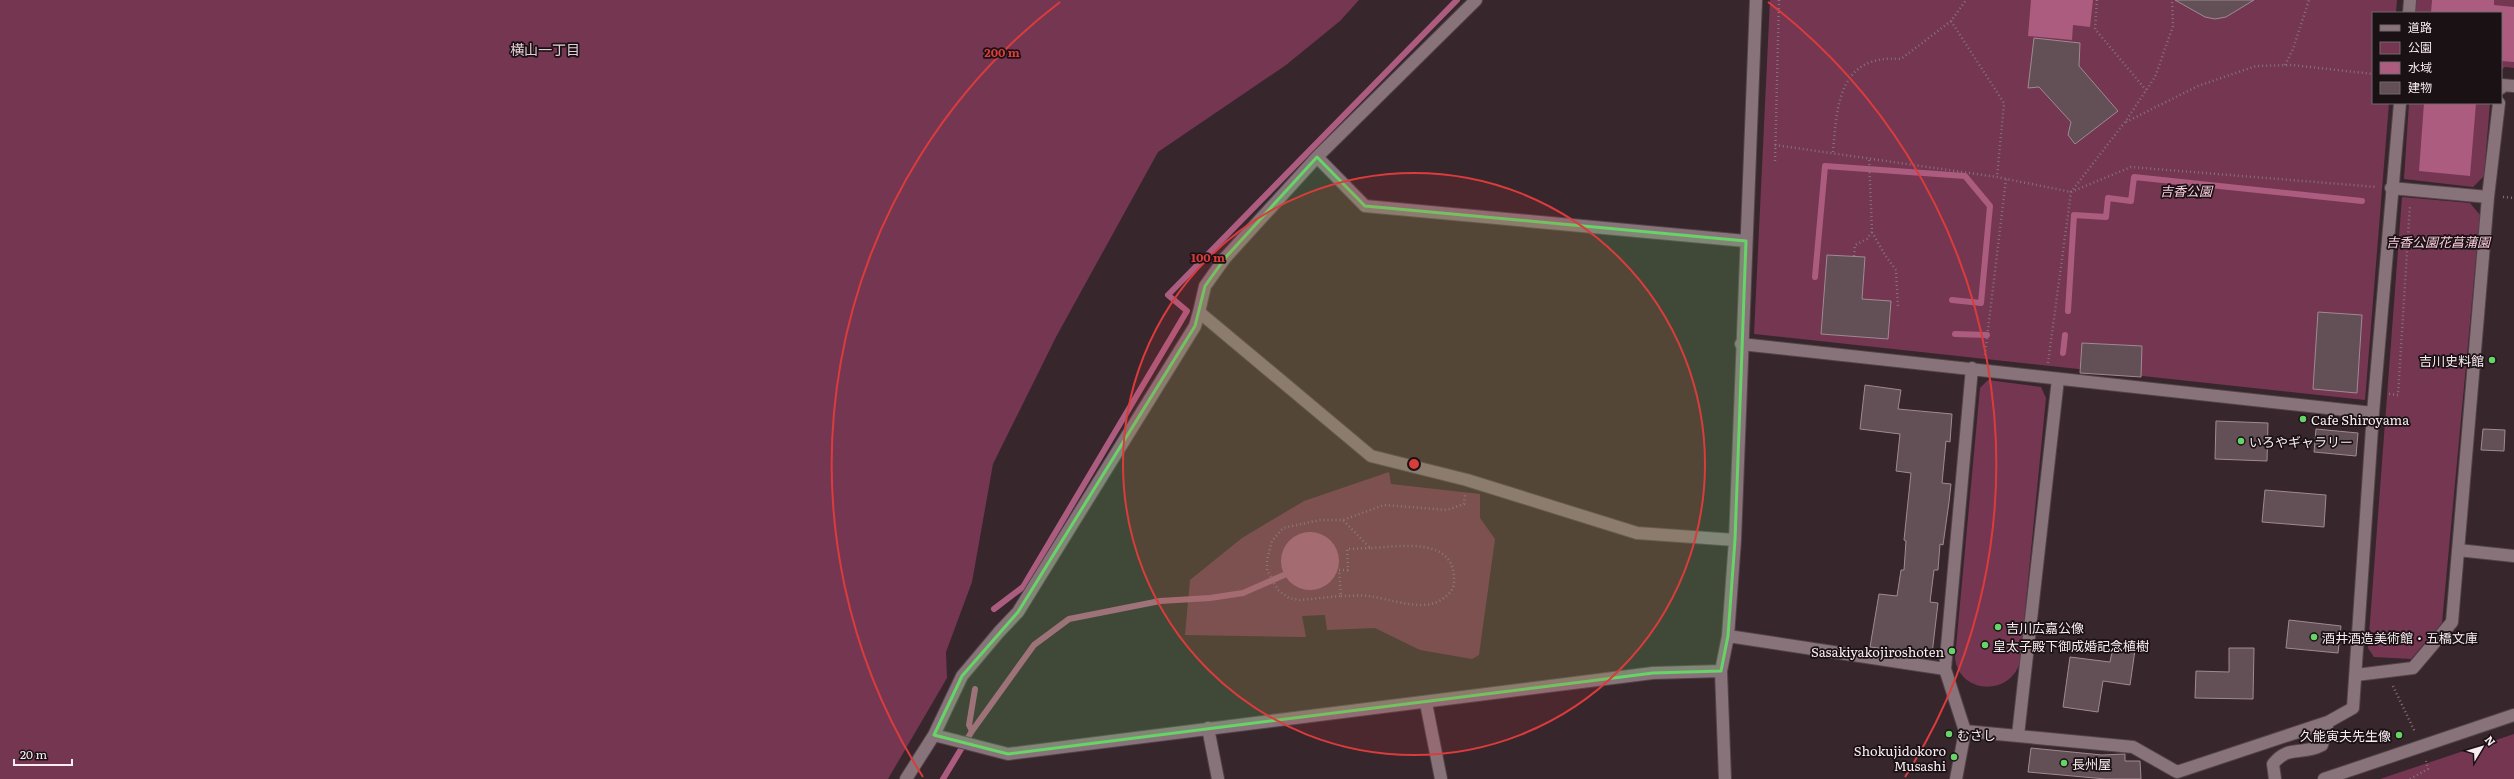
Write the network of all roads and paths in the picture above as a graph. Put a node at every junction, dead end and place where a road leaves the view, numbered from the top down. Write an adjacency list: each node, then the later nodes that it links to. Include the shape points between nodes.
1 (1476, 0): 21 (street)
2 (1756, 0): 31 (street)
3 (1779, 0): 19 (path)
4 (1966, 0): 10 (path)
5 (2097, 0): 15 (path, via 2096,29)
6 (2172, 0): 15 (path, via 2173,26 2155,77)
7 (2309, 0): 11 (path, via 2293,48)
8 (2410, 0): 9 (street)
9 (2409, 12)
10 (1951, 22): 20 (path, via 1902,59 1882,58 1866,65 1846,80 1837,106); 24 (path, via 2004,103)
11 (2284, 65): 12 (path); 18 (path, via 2256,66 2198,86)
12 (2372, 74)
13 (2502, 85): 14 (street)
14 (2514, 86)
15 (2146, 90): 18 (path)
16 (2400, 104): 26 (street)
17 (2499, 104): 28 (street)
18 (2125, 122): 27 (path)
19 (1775, 145): 20 (path); 23 (path)
20 (1833, 152): 22 (path)
21 (1317, 157): 31 (street, via 1365,206); 34 (street, via 1225,258 1205,286)
22 (1869, 157): 24 (path); 30 (path)
23 (1775, 160)
24 (1997, 177): 25 (path)
25 (2006, 179): 27 (path); 37 (path)
26 (2391, 188): 27 (path, via 2131,167); 28 (street); 40 (street)
27 (2071, 192): 38 (path)
28 (2488, 197): 45 (street)
29 (2410, 208): 39 (path)
30 (1872, 232): 32 (path, via 1867,239 1855,245); 33 (path, via 1896,270)
31 (1746, 241): 35 (street)
32 (1854, 256)
33 (1898, 307)
34 (1199, 312): 41 (street, via 1371,456); 58 (street, via 1195,326 1053,559 1018,612 962,676)
35 (1742, 344): 36 (street); 43 (street)
36 (1972, 368): 37 (street); 49 (street)
37 (1984, 370): 38 (street)
38 (2052, 378): 40 (street); 59 (street)
39 (2398, 395)
40 (2373, 413): 52 (street)
41 (1467, 480): 42 (path, via 1464,504 1447,510 1384,505); 43 (street, via 1637,533)
42 (1343, 520): 44 (path); 47 (path, via 1320,520 1283,528 1272,541 1267,560 1267,570 1278,590 1289,598 1300,600)
43 (1735, 540): 48 (street)
44 (1370, 548): 47 (path, via 1347,549 1348,570 1340,570); 47 (path, via 1426,546 1441,552 1449,560 1455,574 1454,587 1446,597 1423,605 1367,596)
45 (2458, 550): 46 (street); 50 (street, via 2452,622 2413,668)
46 (2514, 556)
47 (1341, 596)
48 (1728, 636): 49 (street); 51 (street)
49 (1945, 670): 57 (street)
50 (2391, 670): 52 (street); 60 (path, via 2393,688)
51 (1721, 671): 53 (street, via 1653,673); 64 (street)
52 (2356, 675): 55 (street, via 2353,708)
53 (1426, 704): 56 (street); 63 (street)
54 (2514, 715): 60 (street)
55 (2328, 722): 59 (street, via 2177,772 2133,747); 66 (street, via 2322,745 2311,751 2281,754 2273,764)
56 (1208, 728): 58 (street, via 1008,754); 62 (street)
57 (1965, 731): 59 (street); 65 (street)
58 (934, 735): 61 (street)
59 (2018, 735)
60 (2423, 747): 67 (street); 68 (path, via 2428,770)
61 (906, 779)
62 (1218, 779)
63 (1441, 779)
64 (1725, 779)
65 (1956, 779)
66 (2275, 779)
67 (2324, 779)
68 (2410, 779)

